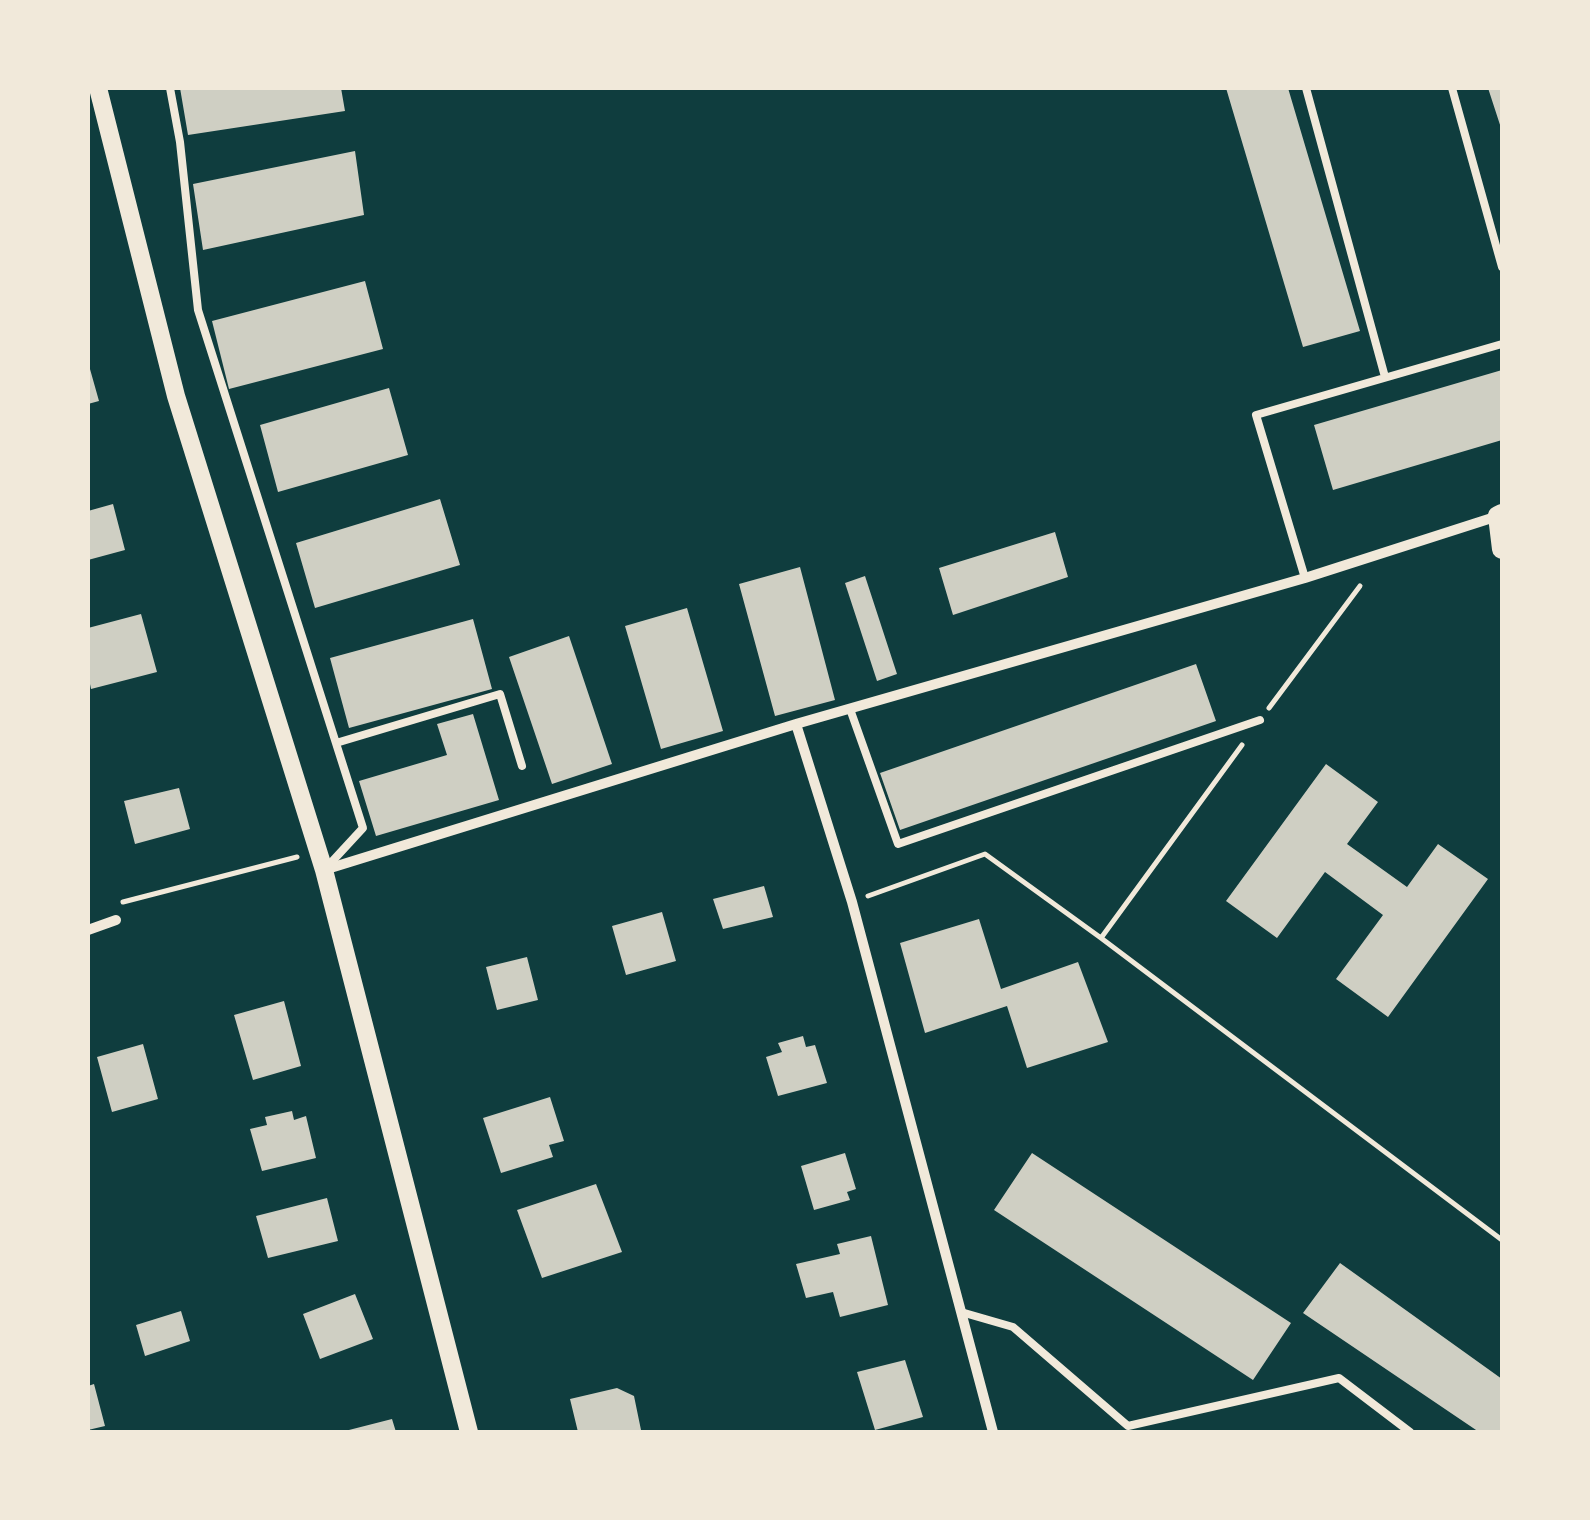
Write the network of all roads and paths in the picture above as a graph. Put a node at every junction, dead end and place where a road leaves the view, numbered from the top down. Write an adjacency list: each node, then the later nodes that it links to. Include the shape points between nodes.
1 (98, 88): 17 (street, via 176,396)
2 (170, 88): 15 (lane, via 198,310)
3 (1306, 88): 7 (lane)
4 (1452, 88): 5 (lane)
5 (1502, 266)
6 (1502, 344): 7 (lane)
7 (1385, 377): 10 (lane, via 1256,415)
8 (1500, 515): 9 (main road); 10 (street)
9 (1502, 549)
10 (1305, 578): 12 (street)
11 (1360, 586): 13 (path)
12 (850, 709): 13 (lane, via 898,844); 14 (street)
13 (1260, 720): 23 (path)
14 (796, 724): 18 (street); 19 (street)
15 (336, 743): 16 (lane, via 500,694); 18 (lane, via 363,828)
16 (522, 766)
17 (319, 851): 18 (street); 20 (path)
18 (324, 870): 26 (street)
19 (852, 902): 23 (path, via 985,854); 25 (street)
20 (110, 905)
21 (116, 920): 22 (street)
22 (88, 930)
23 (1100, 938): 24 (path)
24 (1502, 1240)
25 (961, 1312): 27 (street); 28 (lane, via 1012,1327 1128,1426 1339,1378)
26 (469, 1432)
27 (993, 1432)
28 (1410, 1432)

